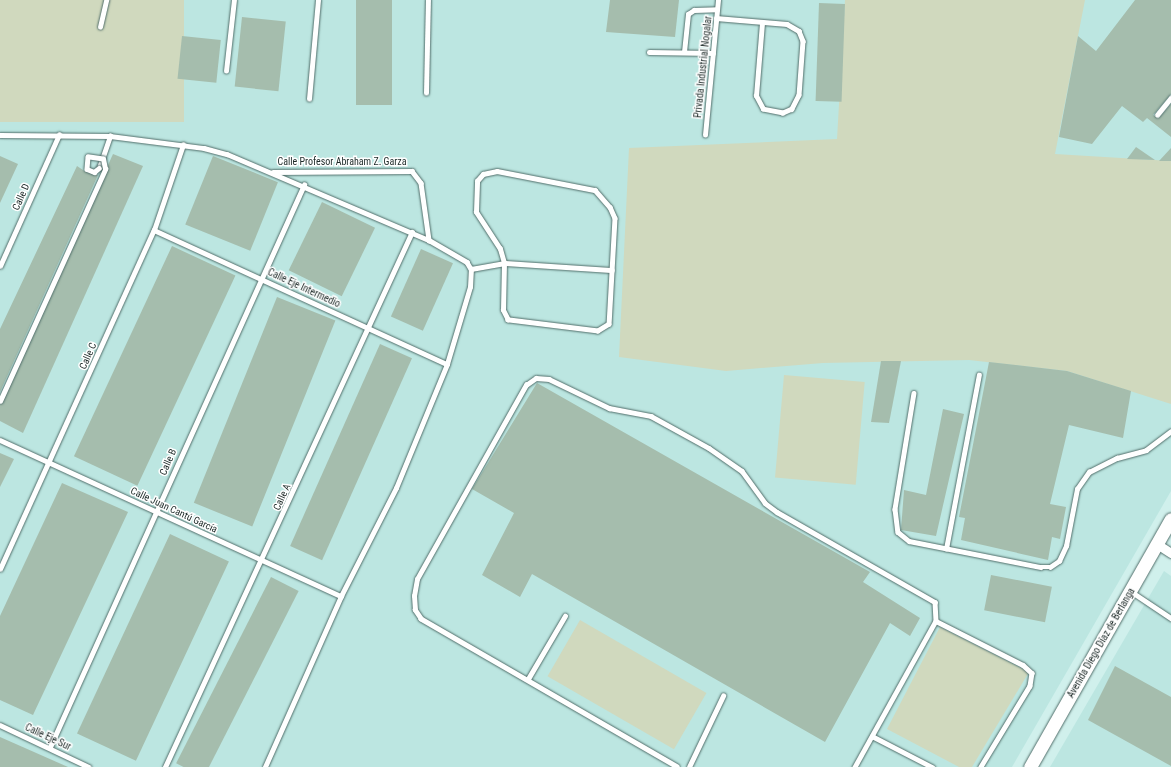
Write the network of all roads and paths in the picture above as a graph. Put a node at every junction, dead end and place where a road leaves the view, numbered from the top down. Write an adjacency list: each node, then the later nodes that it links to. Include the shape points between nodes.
1 (106, 0): 9 (lane)
2 (234, 0): 13 (lane)
3 (318, 0): 16 (lane)
4 (428, 0): 14 (lane)
5 (718, 0): 6 (lane, Privada Industrial Nogalar)
6 (717, 9): 7 (lane, Privada Industrial Nogalar); 11 (lane, via 694,10 688,14)
7 (716, 18): 8 (lane); 12 (lane, Privada Industrial Nogalar)
8 (762, 24): 8 (lane, via 787,24 799,31 803,41 798,102 783,113 763,109 756,96)
9 (100, 27)
10 (649, 52): 11 (lane)
11 (684, 52): 12 (lane)
12 (713, 53): 20 (lane, Privada Industrial Nogalar)
13 (226, 71)
14 (426, 93)
15 (1171, 98): 17 (lane)
16 (309, 99)
17 (1157, 115)
18 (0, 135): 19 (lane, Calle Profesor Abraham Z. Garza)
19 (59, 135): 21 (lane, Calle Profesor Abraham Z. Garza); 29 (lane, Calle D)
20 (705, 135)
21 (110, 136): 22 (lane, Calle Profesor Abraham Z. Garza); 37 (lane, bridge, via 99,168 94,172 87,169 88,158 103,159 105,169)
22 (183, 145): 23 (lane, Calle Profesor Abraham Z. Garza, via 227,154); 25 (lane, Calle C)
23 (270, 172): 24 (lane, Calle Profesor Abraham Z. Garza); 27 (lane, Calle Profesor Abraham Z. Garza, via 412,171 421,183)
24 (304, 185): 26 (lane, Calle Profesor Abraham Z. Garza); 32 (lane, Calle B)
25 (154, 230): 32 (lane, Calle Eje Intermedio); 40 (lane, Calle C)
26 (412, 232): 27 (lane, Calle Profesor Abraham Z. Garza); 33 (lane, Calle A)
27 (429, 240): 30 (lane, Calle Profesor Abraham Z. Garza, via 467,262)
28 (504, 263): 30 (lane); 31 (lane); 31 (lane, via 503,310 508,320 598,331 609,324); 31 (lane, via 500,249 476,212 477,180 483,174 497,171 595,190 610,206 615,218)
29 (0, 266)
30 (472, 269): 34 (lane, via 470,287)
31 (612, 270)
32 (260, 277): 33 (lane, Calle Eje Intermedio); 41 (lane, Calle B)
33 (368, 328): 34 (lane, Calle Eje Intermedio); 46 (lane, Calle A)
34 (447, 364): 49 (lane, via 396,488)
35 (979, 375): 44 (lane)
36 (914, 393): 44 (lane, via 895,525 902,538)
37 (0, 401)
38 (1171, 431): 44 (lane, via 1146,450 1117,458 1089,472 1077,489 1066,546 1059,561 1050,567 1024,565)
39 (0, 440): 40 (lane, Calle Juan Cantú García)
40 (50, 465): 41 (lane, Calle Juan Cantú García); 47 (lane, Calle C)
41 (156, 510): 46 (lane, Calle Juan Cantú García); 57 (lane, Calle B)
42 (1171, 518): 43 (street, Avenida Diego Díaz de Berlanga)
43 (1157, 544): 45 (street); 48 (street, Avenida Diego Díaz de Berlanga)
44 (946, 548)
45 (1171, 553)
46 (262, 562): 49 (lane, Calle Juan Cantú García); 60 (lane, Calle A)
47 (0, 569)
48 (1130, 591): 51 (lane); 58 (street, Avenida Diego Díaz de Berlanga)
49 (341, 596): 61 (lane)
50 (565, 616): 53 (lane)
51 (1171, 618)
52 (936, 621): 53 (lane, via 935,602 927,595 777,512 765,503 742,471 730,461 651,416 609,408 549,379 536,378 526,385 417,579 414,596 415,610 421,619); 56 (lane); 66 (lane, via 1023,665 1032,673 1030,686)
53 (528, 679): 62 (lane)
54 (723, 696): 63 (lane)
55 (0, 725): 57 (lane, Calle Eje Sur)
56 (872, 736): 64 (lane); 65 (lane)
57 (50, 747): 59 (lane, Calle Eje Sur)
58 (1033, 766)
59 (89, 767)
60 (166, 767)
61 (265, 767)
62 (677, 767)
63 (688, 767)
64 (855, 767)
65 (932, 767)
66 (980, 767)

